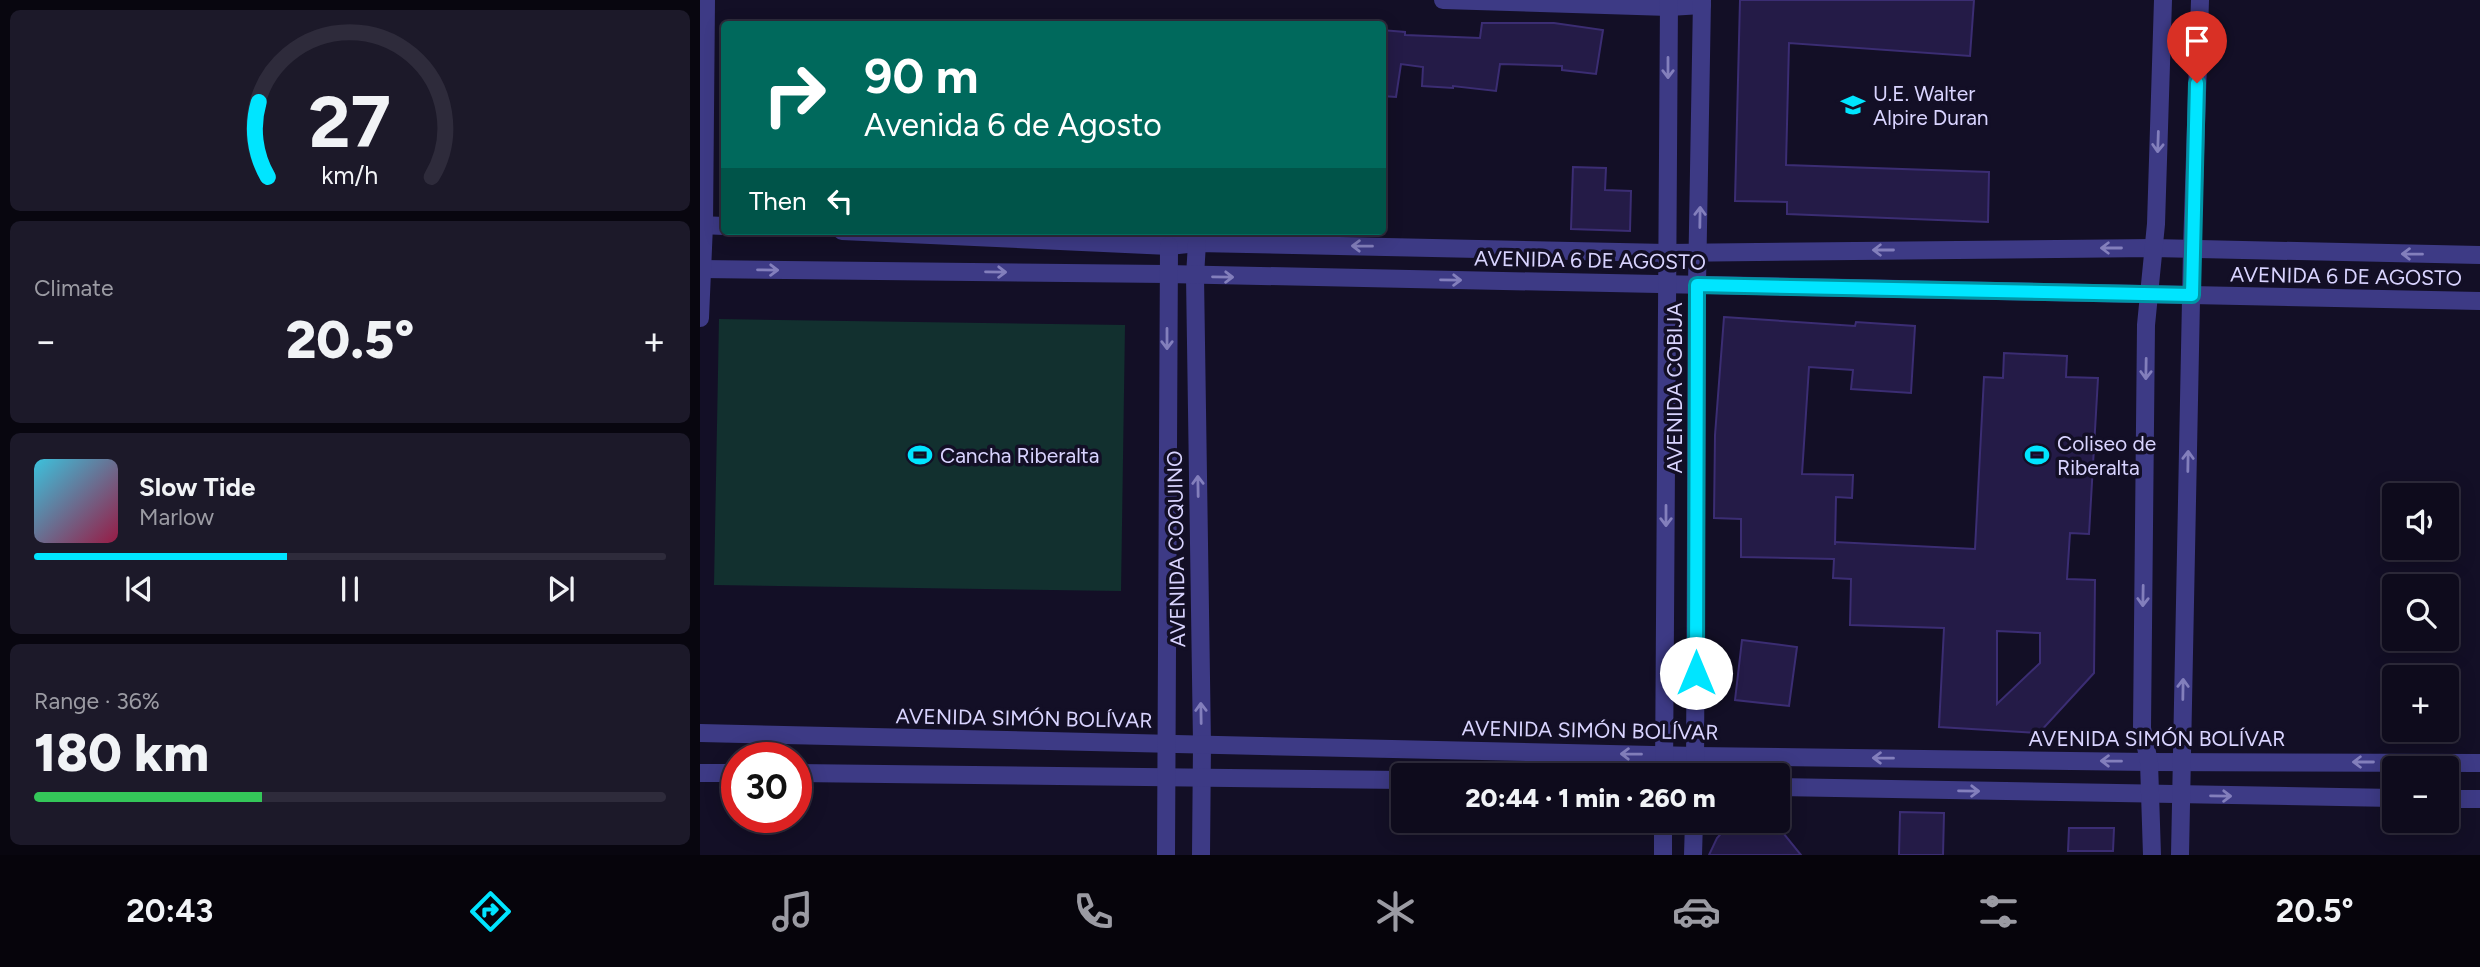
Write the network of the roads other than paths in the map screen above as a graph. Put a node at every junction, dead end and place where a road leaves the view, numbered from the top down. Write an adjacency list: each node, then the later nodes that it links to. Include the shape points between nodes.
1 (705, 0): 7 (street)
2 (1443, 0): 6 (street)
3 (2163, 0): 12 (street, one-way to 12)
4 (2200, 0): 13 (street)
5 (1702, 3): 6 (street); 14 (street, AVENIDA COBIJA, one-way to 5)
6 (1669, 4): 15 (street, AVENIDA COBIJA, one-way to 15)
7 (702, 225): 8 (street); 17 (street)
8 (721, 226)
9 (929, 235): 11 (street, AVENIDA 6 DE AGOSTO)
10 (1197, 243): 11 (street, AVENIDA 6 DE AGOSTO); 15 (street, AVENIDA 6 DE AGOSTO, one-way to 10); 19 (street, AVENIDA COQUINO)
11 (1169, 246): 18 (street, AVENIDA COQUINO)
12 (2153, 248): 13 (street, AVENIDA 6 DE AGOSTO); 14 (street, AVENIDA 6 DE AGOSTO, one-way to 14); 22 (street)
13 (2192, 249): 16 (street, AVENIDA 6 DE AGOSTO, one-way to 13); 23 (street)
14 (1699, 252): 15 (street, AVENIDA 6 DE AGOSTO); 21 (street, AVENIDA COBIJA)
15 (1667, 253): 20 (street, AVENIDA COBIJA)
16 (2480, 255)
17 (701, 269): 18 (street, AVENIDA 6 DE AGOSTO, one-way to 18); 25 (street)
18 (1167, 274): 19 (street, AVENIDA 6 DE AGOSTO); 27 (street, AVENIDA COQUINO, one-way to 27)
19 (1195, 276): 20 (street, AVENIDA 6 DE AGOSTO, one-way to 20); 28 (street, AVENIDA COQUINO, one-way to 19)
20 (1668, 284): 21 (street, AVENIDA 6 DE AGOSTO); 29 (street, AVENIDA COBIJA, one-way to 29)
21 (1697, 285): 22 (street, AVENIDA 6 DE AGOSTO); 30 (street, AVENIDA COBIJA)
22 (2149, 294): 23 (street, AVENIDA 6 DE AGOSTO); 32 (street, one-way to 32, via 2142,728)
23 (2192, 295): 24 (street, AVENIDA 6 DE AGOSTO); 31 (street, one-way to 23)
24 (2480, 301)
25 (700, 318)
26 (700, 733): 27 (street, AVENIDA SIMÓN BOLÍVAR)
27 (1167, 744): 28 (street, AVENIDA SIMÓN BOLÍVAR); 39 (street, AVENIDA COQUINO)
28 (1202, 744): 29 (street, AVENIDA SIMÓN BOLÍVAR, one-way to 28); 40 (street, AVENIDA COQUINO)
29 (1664, 755): 30 (street, AVENIDA SIMÓN BOLÍVAR); 33 (street, AVENIDA COBIJA)
30 (1696, 756): 32 (street, AVENIDA SIMÓN BOLÍVAR, one-way to 30); 34 (street, AVENIDA COBIJA)
31 (2181, 761): 32 (street, AVENIDA SIMÓN BOLÍVAR); 35 (street, AVENIDA SIMÓN BOLÍVAR, one-way to 31); 44 (street)
32 (2149, 762): 43 (street)
33 (1664, 763)
34 (1696, 763)
35 (2480, 763)
36 (700, 773): 37 (street)
37 (721, 773)
38 (812, 773): 39 (street)
39 (1167, 776): 40 (street); 50 (street, AVENIDA COQUINO)
40 (1202, 776): 41 (street); 51 (street, AVENIDA COQUINO)
41 (1391, 780)
42 (1790, 787): 43 (street, one-way to 43)
43 (2150, 794): 44 (street); 54 (street)
44 (2180, 795): 45 (street, one-way to 45); 55 (street)
45 (2382, 798)
46 (2459, 799): 47 (street)
47 (2480, 799)
48 (1663, 833): 52 (street)
49 (1694, 833): 53 (street)
50 (1166, 855)
51 (1201, 855)
52 (1663, 855)
53 (1693, 855)
54 (2152, 855)
55 (2180, 855)

